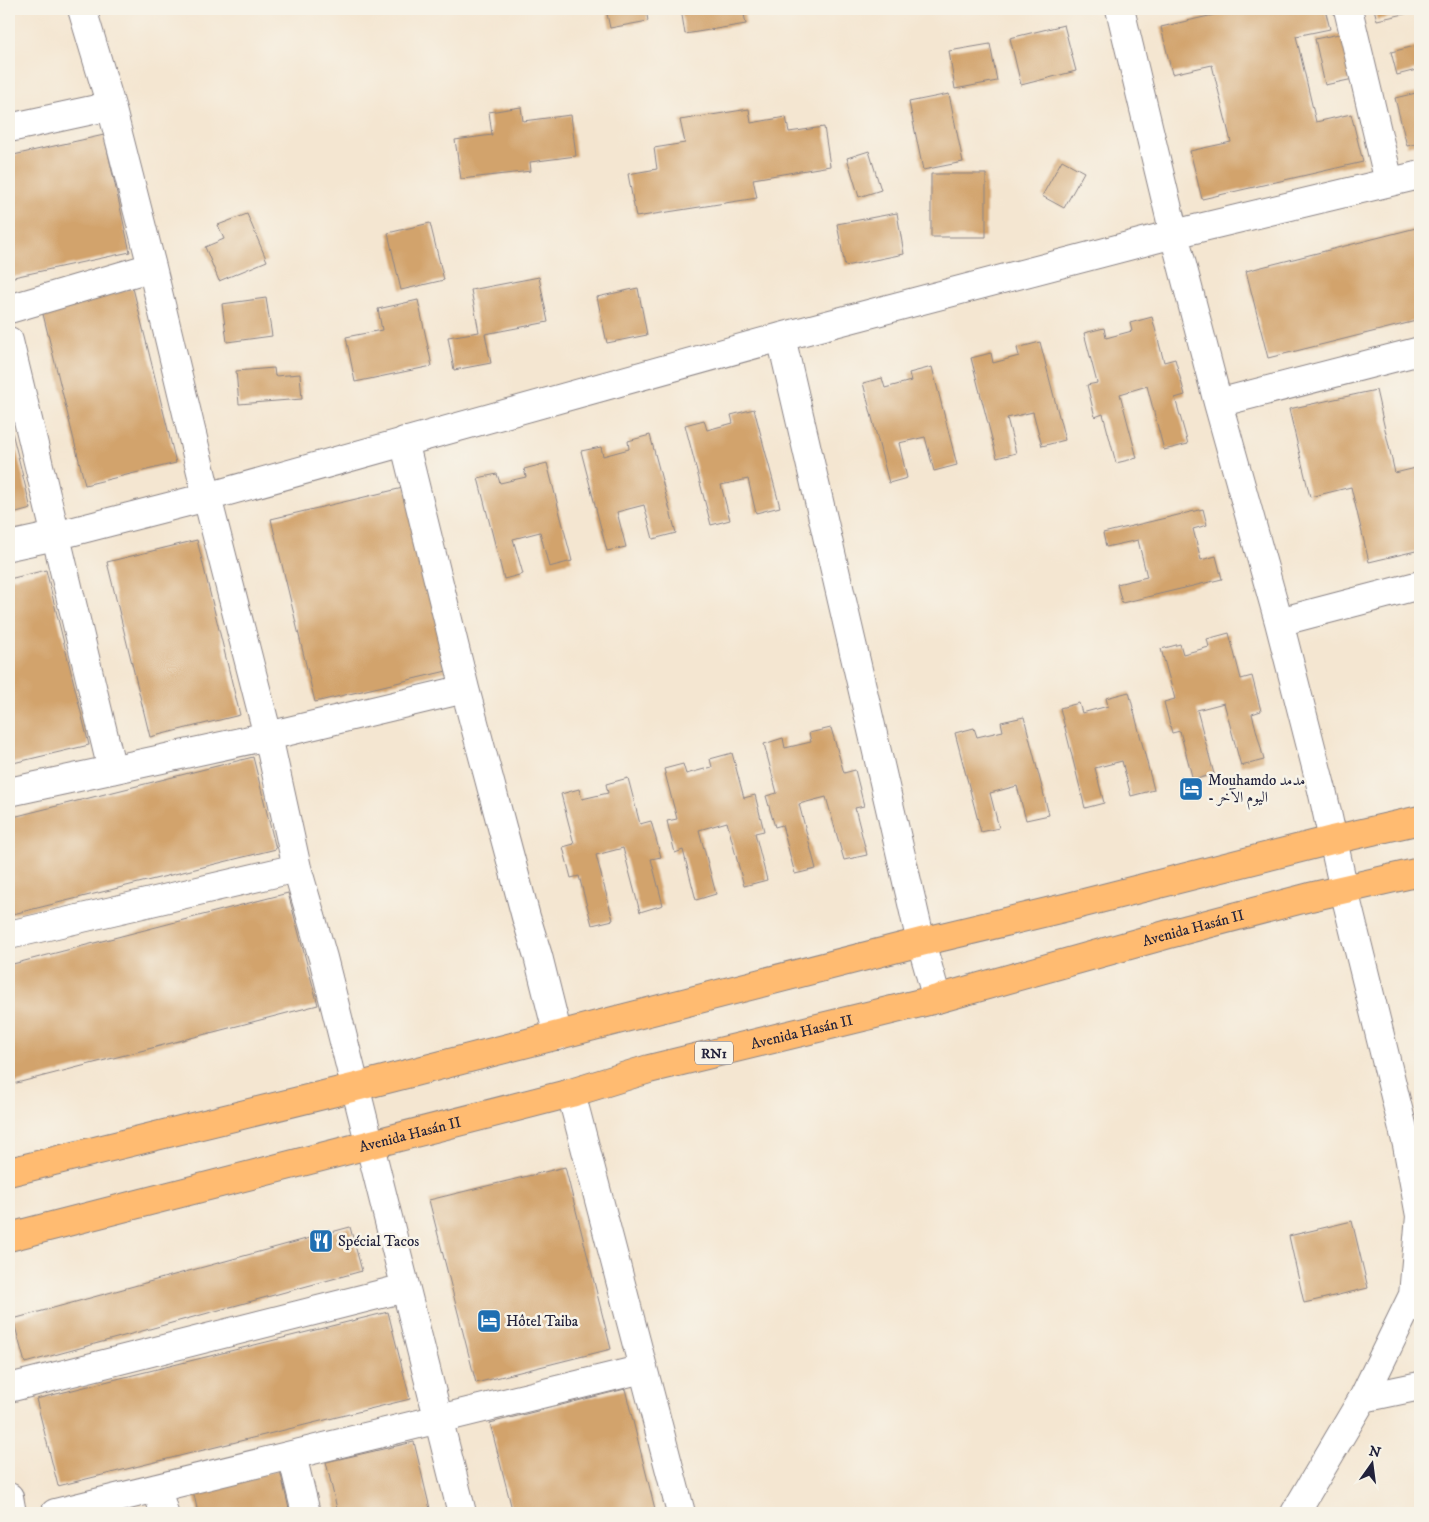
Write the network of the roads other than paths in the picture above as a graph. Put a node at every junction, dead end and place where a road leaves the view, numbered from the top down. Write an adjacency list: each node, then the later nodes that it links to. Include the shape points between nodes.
1 (82, 9): 4 (street)
2 (1120, 9): 8 (street)
3 (1348, 9): 7 (street)
4 (111, 106): 5 (street); 9 (street)
5 (9, 128)
6 (1420, 174): 7 (street)
7 (1389, 182): 8 (street)
8 (1174, 234): 11 (street); 14 (street)
9 (152, 267): 10 (street); 16 (street)
10 (9, 308)
11 (781, 337): 15 (street); 31 (street)
12 (9, 341): 17 (street)
13 (1420, 351): 14 (street)
14 (1218, 403): 20 (street)
15 (404, 441): 16 (street); 21 (street)
16 (207, 497): 17 (street); 22 (street)
17 (55, 536): 18 (street); 23 (street)
18 (9, 546)
19 (1420, 585): 20 (street)
20 (1278, 622): 26 (street)
21 (465, 689): 22 (street); 33 (street)
22 (268, 736): 23 (street); 27 (street)
23 (112, 770): 24 (street)
24 (9, 792)
25 (1420, 820): 26 (main road)
26 (1332, 840): 29 (street); 31 (main road)
27 (296, 868): 30 (street); 34 (street)
28 (1420, 872): 29 (main road, Avenida Hasán II / RN1)
29 (1344, 890): 32 (main road, Avenida Hasán II / RN1, via 1080,958); 36 (street)
30 (9, 935)
31 (921, 942): 32 (street); 33 (main road)
32 (937, 999): 35 (main road, Avenida Hasán II / RN1, via 649,1069)
33 (558, 1036): 34 (main road)
34 (356, 1087): 37 (street); 38 (main road)
35 (571, 1093): 37 (main road, Avenida Hasán II / RN1); 42 (street)
36 (1414, 1143): 41 (street, via 1420,1216)
37 (370, 1145): 39 (main road, Avenida Hasán II / RN1); 40 (street)
38 (9, 1172)
39 (9, 1237)
40 (405, 1288): 44 (street); 46 (street)
41 (1417, 1294): 45 (street)
42 (643, 1369): 46 (street); 54 (street)
43 (1420, 1386): 45 (street)
44 (9, 1388)
45 (1363, 1398): 55 (street)
46 (438, 1419): 47 (street); 53 (street)
47 (292, 1455): 49 (street); 52 (street)
48 (9, 1497): 50 (street)
49 (160, 1501): 51 (street)
50 (12, 1513)
51 (55, 1513)
52 (306, 1513)
53 (462, 1513)
54 (681, 1513)
55 (1295, 1513)

